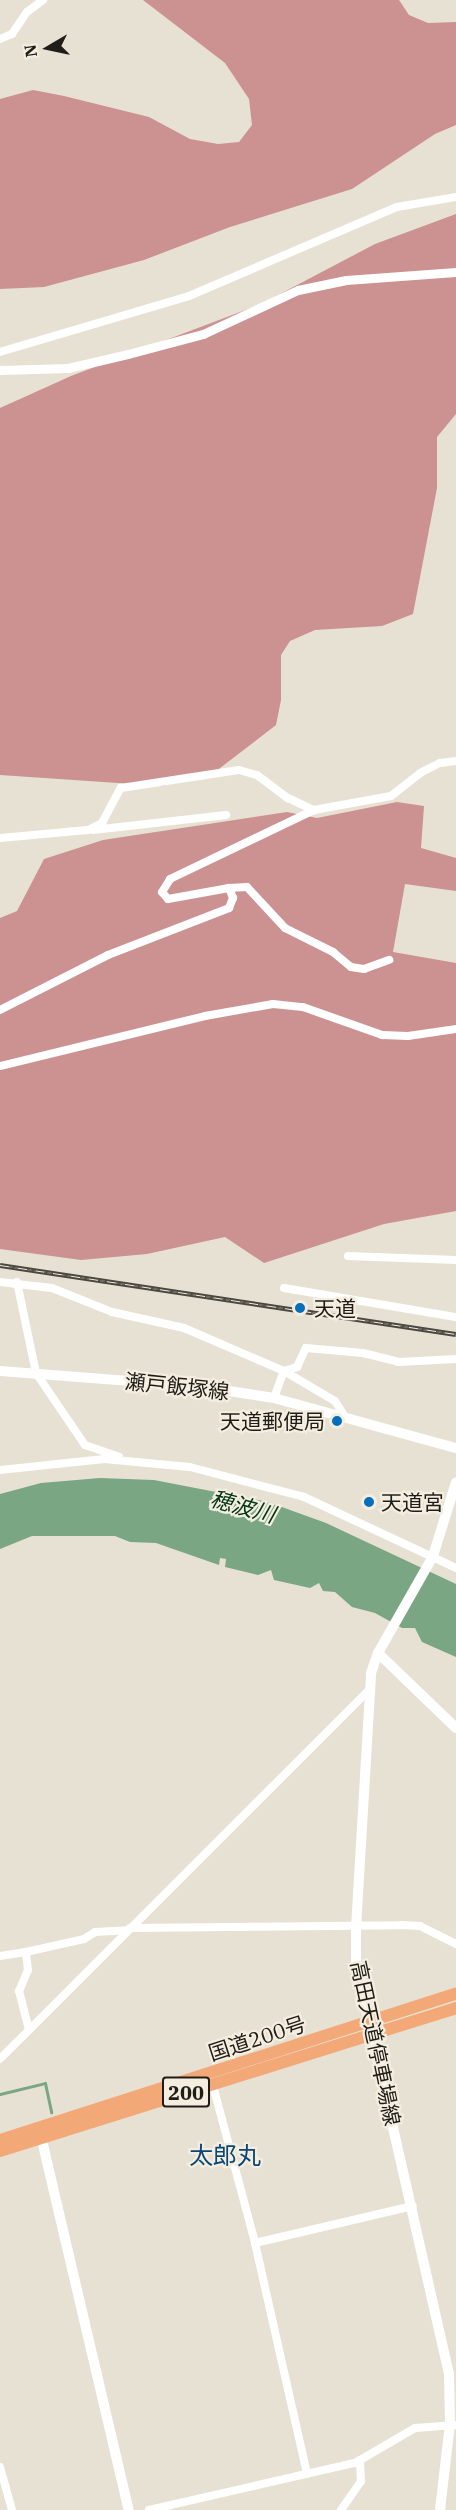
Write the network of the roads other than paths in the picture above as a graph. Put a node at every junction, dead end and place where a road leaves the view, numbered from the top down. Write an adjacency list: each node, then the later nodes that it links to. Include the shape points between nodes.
1 (43, 0): 2 (street, via 27,12 12,34)
2 (0, 39)
3 (456, 197): 5 (street, via 397,207 189,296)
4 (456, 272): 6 (street, via 346,280 298,290 203,334 68,368)
5 (0, 352)
6 (0, 370)
7 (456, 761): 8 (street, via 440,763 420,773 391,796)
8 (314, 810): 10 (street, via 288,798 257,775 239,770 121,788 102,823); 12 (street, via 170,879 162,892 174,900)
9 (225, 815): 10 (street)
10 (88, 830): 11 (street)
11 (0, 838)
12 (229, 888): 13 (street, via 247,887 285,928 333,952 351,967 364,969); 14 (street, via 233,892 228,908 108,954)
13 (389, 960)
14 (0, 1010)
15 (456, 1029): 16 (street, via 408,1036 382,1035 303,1007 273,1004 205,1016)
16 (0, 1066)
17 (348, 1256): 18 (street)
18 (456, 1260)
19 (0, 1282): 20 (street)
20 (17, 1282): 25 (street, via 52,1288 112,1312 184,1328); 26 (street)
21 (284, 1288): 22 (street)
22 (456, 1317)
23 (456, 1359): 25 (street, via 398,1362 363,1353 306,1348 297,1367)
24 (0, 1371): 26 (main road, 瀬戸飯塚線)
25 (284, 1371): 27 (street); 28 (street, via 335,1401)
26 (36, 1373): 27 (main road, 瀬戸飯塚線, via 196,1386); 30 (street, via 85,1445)
27 (274, 1398): 28 (main road, 瀬戸飯塚線)
28 (343, 1414): 29 (main road, 瀬戸飯塚線)
29 (456, 1448)
30 (126, 1460): 31 (street, via 34,1463); 33 (street, via 190,1467 304,1497)
31 (0, 1470)
32 (456, 1482): 33 (main road, 高田天道停車場線)
33 (431, 1559): 34 (street); 35 (main road, 高田天道停車場線)
34 (456, 1568)
35 (379, 1651): 36 (main road, 高田天道停車場線); 37 (main road)
36 (368, 1691): 38 (main road, 高田天道停車場線); 39 (street)
37 (456, 1728)
38 (356, 1928): 39 (street); 40 (street, via 420,1926); 45 (main road, 高田天道停車場線, via 356,1960)
39 (129, 1929): 41 (street, via 95,1932 84,1940); 46 (street)
40 (456, 1944)
41 (26, 1952): 42 (street); 46 (street, via 28,1970 19,1991)
42 (0, 1956)
43 (456, 1994): 45 (highway, 国道200号 / 200)
44 (456, 2008): 45 (highway, 国道200号 / 200)
45 (370, 2028): 48 (highway, 国道200号 / 200); 52 (main road, 高田天道停車場線)
46 (29, 2030): 47 (street)
47 (0, 2059)
48 (211, 2079): 49 (highway, 国道200号 / 200); 53 (street)
49 (41, 2133): 50 (highway, 国道200号 / 200); 51 (highway, 国道200号 / 200); 59 (main road)
50 (0, 2140)
51 (0, 2151)
52 (413, 2206): 53 (street); 54 (main road, 高田天道停車場線, via 449,2374)
53 (255, 2243): 57 (street)
54 (453, 2424): 55 (street, via 415,2428); 62 (main road, 高田天道停車場線)
55 (360, 2460): 57 (street); 61 (street, via 361,2481)
56 (0, 2467): 58 (street)
57 (307, 2474): 60 (street)
58 (12, 2510)
59 (129, 2510)
60 (149, 2510)
61 (341, 2510)
62 (440, 2510)

